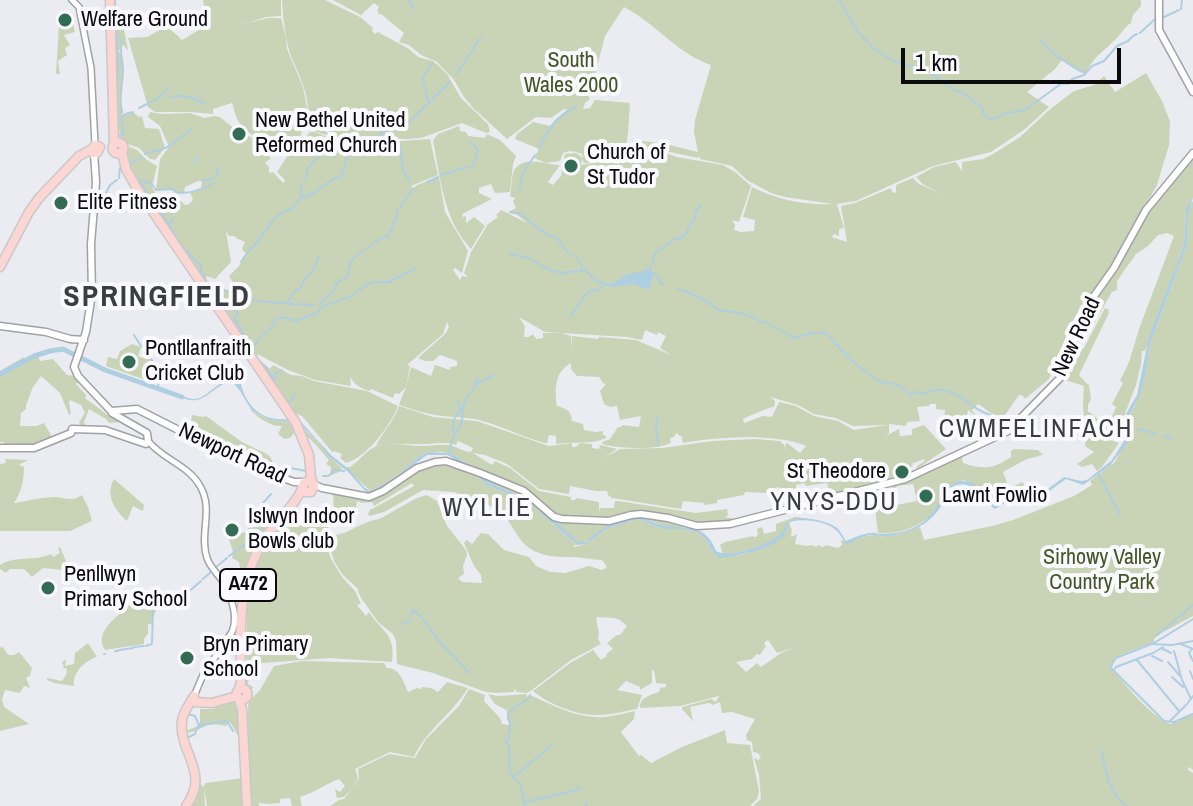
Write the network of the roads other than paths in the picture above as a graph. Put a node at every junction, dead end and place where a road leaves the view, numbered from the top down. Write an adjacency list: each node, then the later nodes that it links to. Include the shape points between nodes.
1 (72, 0): 6 (street, via 79,7 90,59)
2 (111, 0): 5 (main road)
3 (1159, 0): 4 (main road, via 1163,38)
4 (1193, 92)
5 (116, 148): 6 (main road); 15 (main road, via 143,198 285,408 302,441)
6 (95, 151): 8 (main road, via 79,156 45,190); 10 (main road, via 93,292)
7 (1193, 153): 14 (main road, New Road, via 1146,210 1087,306 1061,377 1011,429)
8 (0, 267)
9 (0, 326): 10 (main road)
10 (84, 340): 11 (main road, via 74,365 76,374)
11 (110, 413): 12 (main road, via 147,433); 15 (main road, Newport Road, via 137,409 246,463)
12 (148, 442): 13 (main road, via 105,430 71,432 34,448); 17 (street, via 192,474 205,493 205,553 235,613 232,632 206,670)
13 (0, 448)
14 (891, 483): 15 (main road, Newport Road, via 733,524 702,526 641,514 609,521 554,517 524,491 446,461 412,471 369,497)
15 (308, 484): 16 (main road, A472, via 264,540 248,576 241,610)
16 (240, 694): 17 (main road); 19 (main road, A472)
17 (196, 698): 18 (main road, via 183,716 182,732 195,777)
18 (186, 806)
19 (247, 806)

